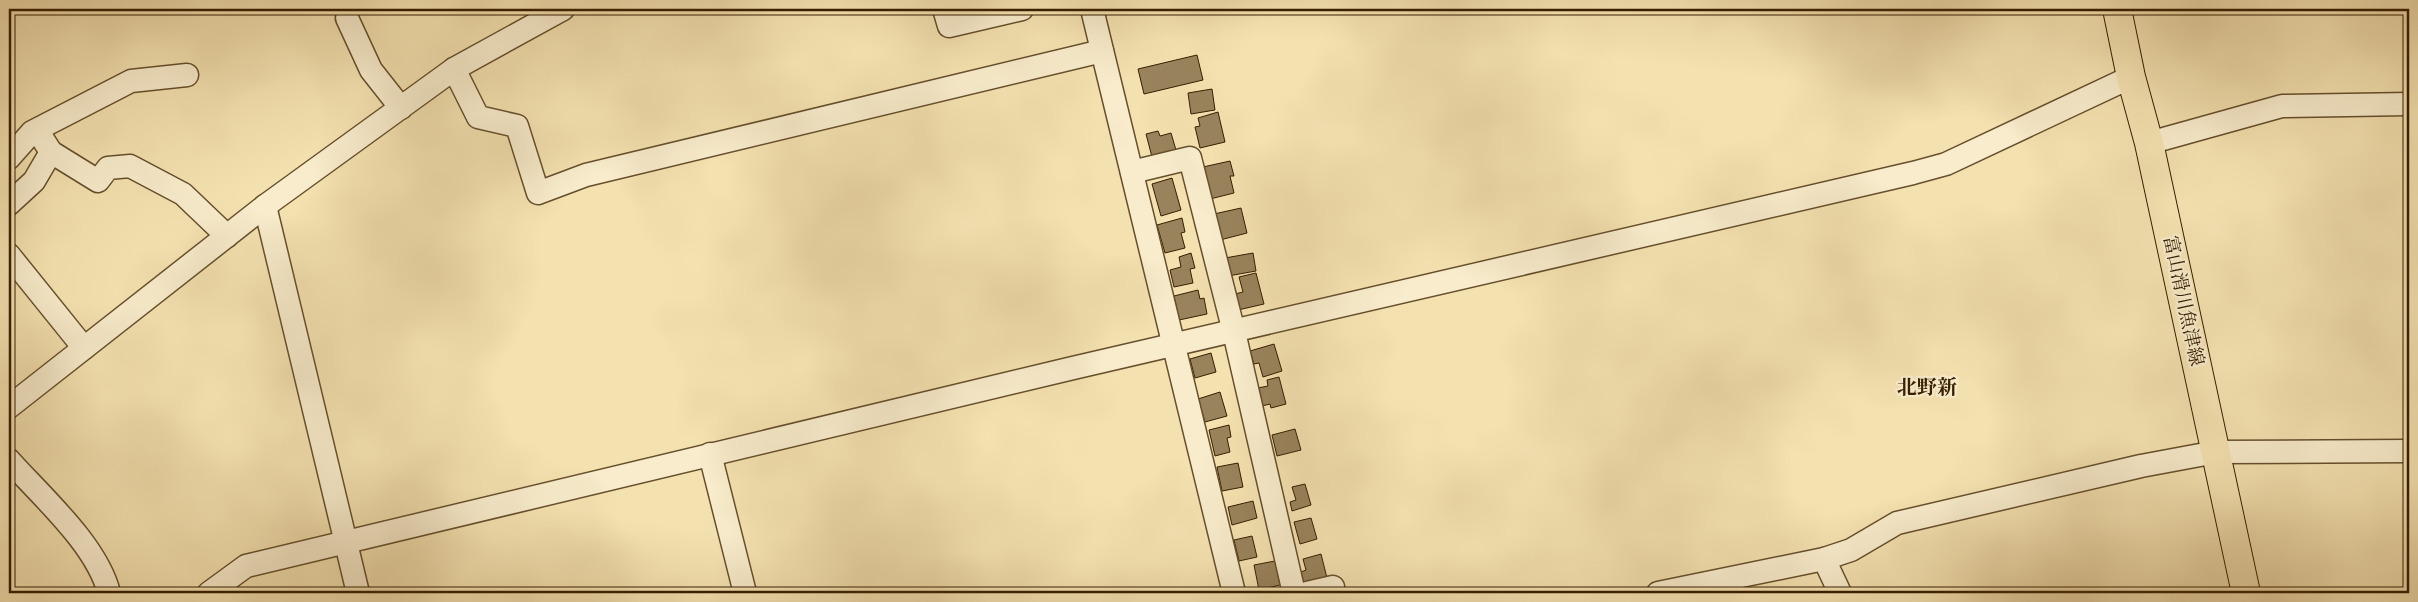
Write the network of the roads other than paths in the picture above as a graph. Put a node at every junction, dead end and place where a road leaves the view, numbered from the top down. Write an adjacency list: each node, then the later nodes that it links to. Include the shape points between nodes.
1 (563, 9): 8 (street)
2 (944, 9): 3 (street, via 949,26)
3 (1022, 9)
4 (1092, 9): 7 (street)
5 (2117, 9): 10 (main road, 富山滑川魚津線)
6 (348, 18): 12 (street, via 371,70)
7 (1102, 51): 8 (street, via 586,175 538,193 518,126 478,117); 17 (street)
8 (454, 69): 12 (street)
9 (187, 75): 13 (street, via 131,82)
10 (2131, 77): 14 (main road, 富山滑川魚津線); 22 (street, via 1946,164 1913,174)
11 (2409, 104): 14 (street, via 2282,106)
12 (401, 108): 19 (street)
13 (37, 130): 15 (street); 16 (street)
14 (2149, 143): 27 (main road, 富山滑川魚津線)
15 (51, 152): 18 (street, via 34,181); 20 (street, via 98,181 108,168 130,166 183,194)
16 (9, 158)
17 (1132, 172): 22 (street, via 1190,158); 23 (street)
18 (9, 204)
19 (265, 206): 20 (street); 30 (street)
20 (227, 236): 24 (street)
21 (9, 255): 24 (street)
22 (1234, 332): 23 (street); 39 (street)
23 (1174, 346): 28 (street); 38 (street)
24 (84, 348): 25 (street)
25 (9, 407)
26 (2409, 451): 27 (street)
27 (2216, 452): 31 (street, via 2141,466 1897,523 1851,550); 43 (main road, 富山滑川魚津線)
28 (710, 454): 30 (street); 37 (street)
29 (9, 460): 34 (street, via 87,548 104,576)
30 (346, 541): 35 (street, via 246,566); 36 (street)
31 (1824, 559): 33 (street); 42 (street)
32 (1333, 587): 40 (street)
33 (1709, 588): 41 (street)
34 (109, 593)
35 (209, 593)
36 (358, 593)
37 (745, 593)
38 (1234, 593)
39 (1294, 593)
40 (1307, 593)
41 (1658, 593)
42 (1840, 593)
43 (2246, 593)

